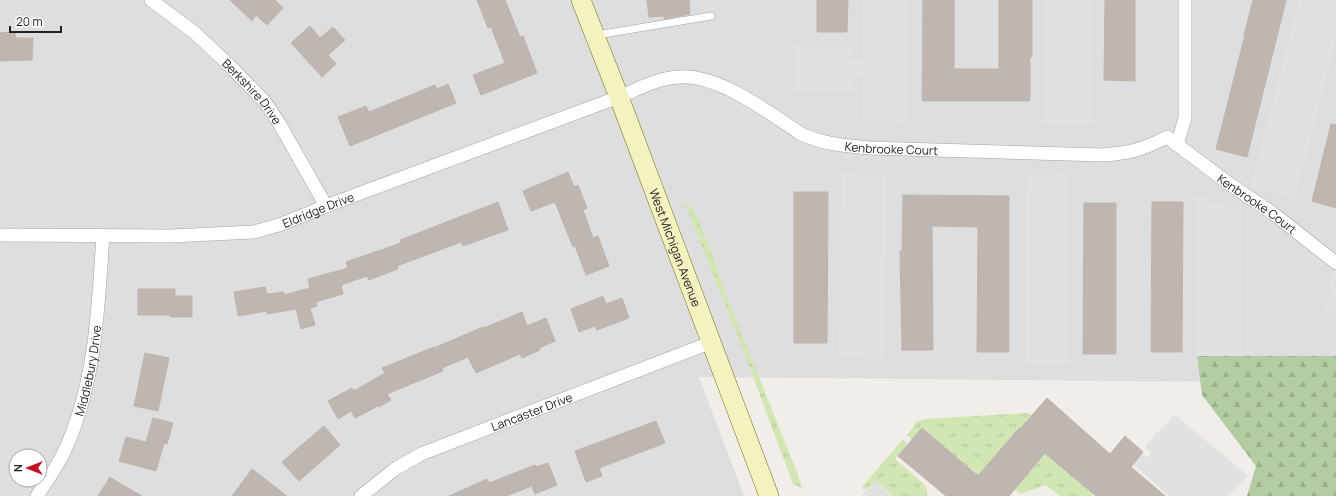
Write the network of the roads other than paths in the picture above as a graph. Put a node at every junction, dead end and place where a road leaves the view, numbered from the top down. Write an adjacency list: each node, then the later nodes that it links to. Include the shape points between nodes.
1 (151, 0): 8 (street, Berkshire Drive, via 195,33 265,102)
2 (581, 0): 5 (street, West Michigan Avenue)
3 (1185, 0): 7 (street, via 1185,118)
4 (711, 16): 5 (lane)
5 (594, 35): 6 (street, West Michigan Avenue)
6 (619, 97): 7 (street, Kenbrooke Court, via 661,80 680,76 692,78 718,84 734,92 813,140 870,148 1102,155 1126,153 1166,137); 8 (street, Eldridge Drive); 12 (street, West Michigan Avenue)
7 (1178, 145): 11 (street, Kenbrooke Court, via 1228,184 1274,214)
8 (326, 206): 10 (street, Eldridge Drive, via 254,232 171,236)
9 (0, 235): 10 (street, Eldridge Drive)
10 (103, 235): 13 (street, Middlebury Drive, via 90,375 78,418 64,453)
11 (1336, 263)
12 (712, 342): 14 (street, Lancaster Drive, via 421,454 395,469); 15 (street, West Michigan Avenue)
13 (37, 496)
14 (361, 496)
15 (769, 496)

